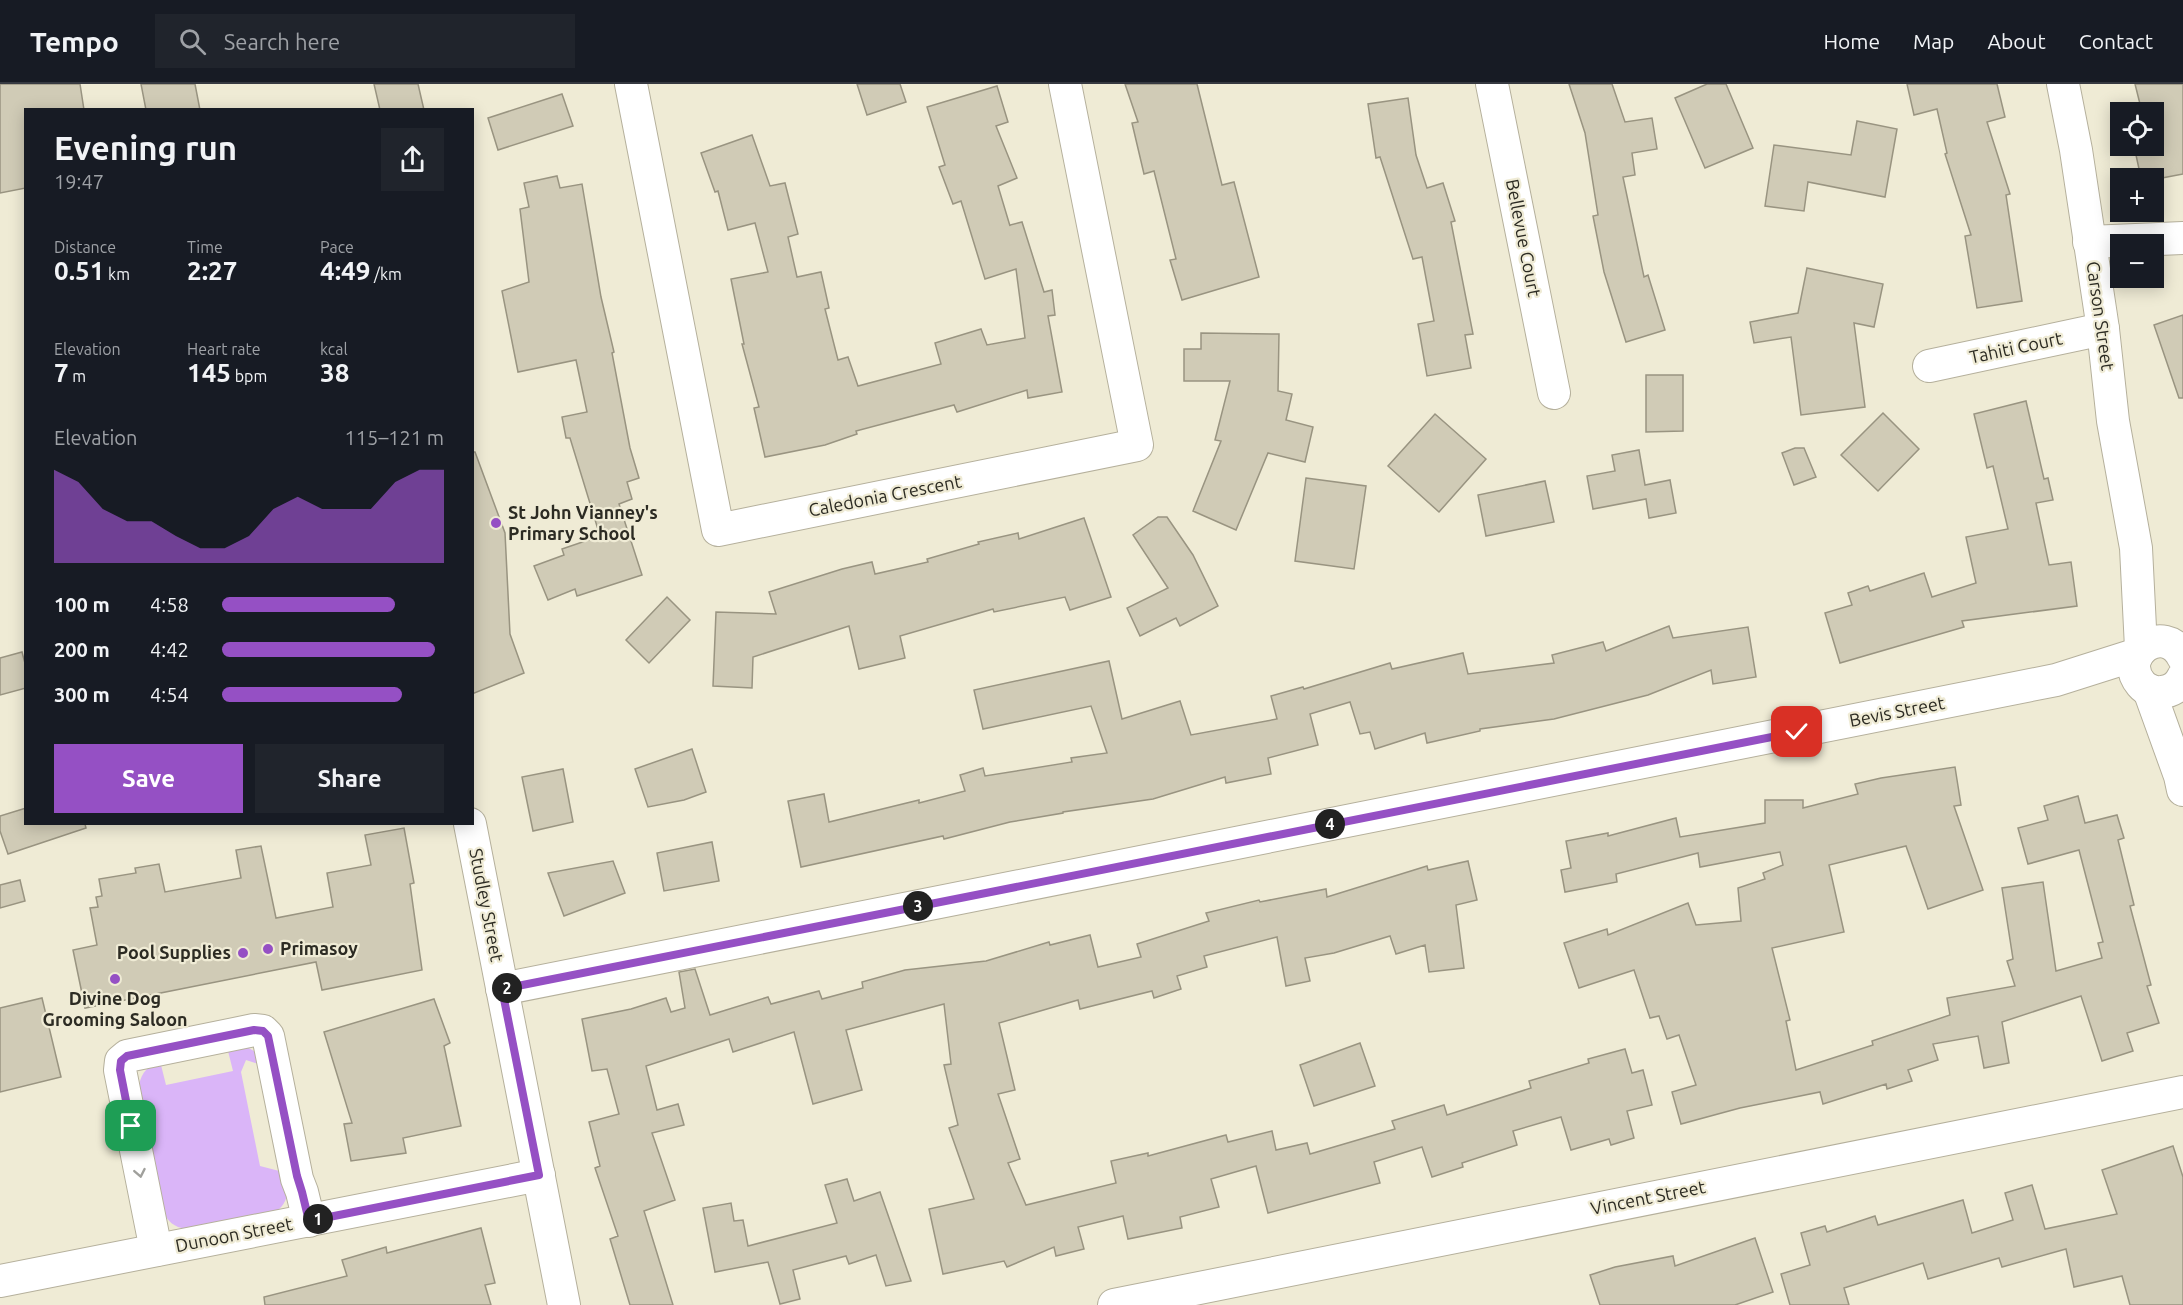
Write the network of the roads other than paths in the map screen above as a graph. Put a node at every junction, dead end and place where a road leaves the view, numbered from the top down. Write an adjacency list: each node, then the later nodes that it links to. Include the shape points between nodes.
1 (631, 84): 2 (street, Caledonia Crescent, via 718,530 1137,445)
2 (1065, 84)
3 (1492, 84): 12 (street, Bellevue Court)
4 (2063, 84): 6 (street, Carson Street)
5 (2183, 238): 6 (street)
6 (2089, 242): 9 (street, Carson Street)
7 (2183, 244): 8 (street)
8 (2164, 251)
9 (2108, 272): 10 (street, Carson Street)
10 (2103, 330): 11 (street, Tahiti Court); 13 (street, Carson Street, via 2115,432 2136,548)
11 (1929, 366)
12 (1554, 393)
13 (2167, 667): 14 (street, Carson Street); 16 (street, Bevis Street, via 2056,680)
14 (2182, 783)
15 (470, 825): 16 (street, Studley Street)
16 (502, 989): 18 (street, Studley Street)
17 (2183, 1092): 23 (street, Vincent Street)
18 (539, 1175): 19 (street, Dunoon Street); 22 (street, Studley Street)
19 (309, 1221): 20 (street, Dunoon Street); 20 (street, one-way to 20, via 268,1036 254,1030 127,1056 121,1061)
20 (156, 1250): 21 (street, Dunoon Street)
21 (0, 1281)
22 (564, 1305)
23 (1114, 1305)

